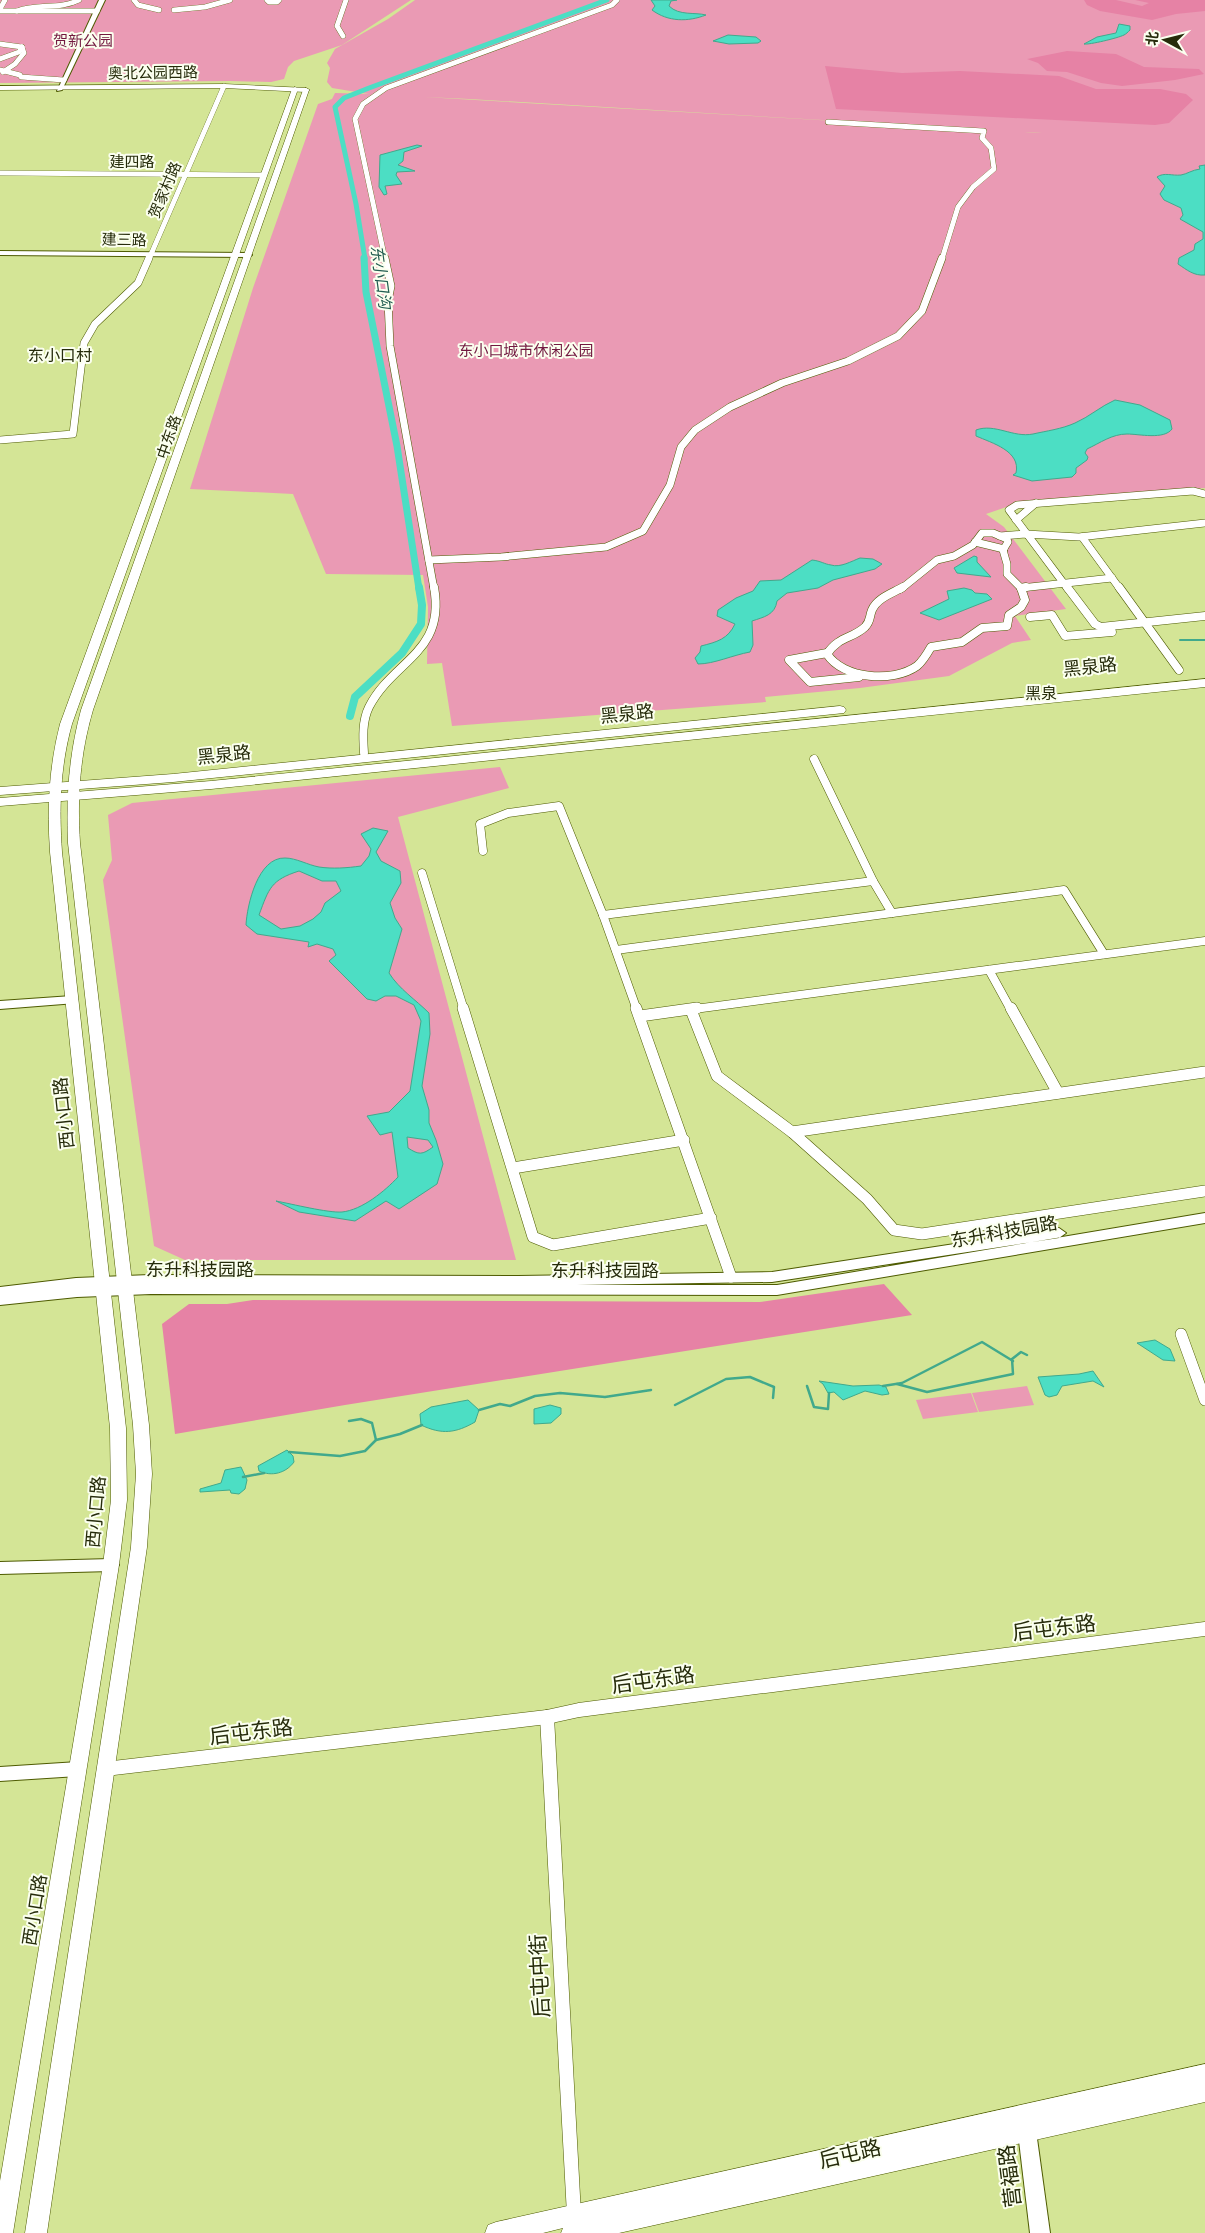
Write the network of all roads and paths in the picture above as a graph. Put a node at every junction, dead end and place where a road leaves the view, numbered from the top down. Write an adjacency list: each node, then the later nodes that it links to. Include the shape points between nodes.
1 (5, 0): 12 (street)
2 (79, 0): 15 (street, via 61,4 31,2)
3 (102, 0): 16 (street)
4 (134, 0): 13 (street, via 138,5)
5 (219, 0): 11 (street)
6 (230, 0): 11 (street)
7 (267, 0): 8 (street)
8 (279, 0)
9 (346, 0): 17 (street, via 337,26)
10 (617, 0): 46 (street, via 612,5 386,88 358,110 355,119 391,286 388,301 390,346)
11 (205, 7): 14 (street)
12 (0, 10): 15 (street)
13 (159, 10)
14 (174, 10)
15 (18, 11): 16 (street)
16 (97, 11): 22 (street)
17 (343, 36)
18 (0, 44): 19 (street)
19 (22, 47): 20 (street, via 20,52); 21 (street, via 24,53 20,60)
20 (0, 59)
21 (2, 71): 22 (street)
22 (61, 86): 23 (main road, 奥北公园西路); 24 (main road, 奥北公园西路)
23 (223, 87): 25 (main road, 奥北公园西路); 29 (street, 贺家村路)
24 (0, 89)
25 (295, 90): 26 (main road, 奥北公园西路); 30 (main road, 中东路)
26 (306, 91): 34 (main road, 中东路)
27 (828, 122): 46 (street, via 984,131 982,138 991,148 994,168 973,187 958,207 938,274 922,311 898,336 848,361 774,387 730,407 695,430 681,447 670,485 643,531 606,546 501,557)
28 (0, 173): 29 (street, 建四路)
29 (185, 174): 30 (street, 建四路); 32 (street, 贺家村路)
30 (264, 175): 33 (main road, 中东路)
31 (0, 254): 32 (street, 建三路)
32 (150, 256): 33 (street, 建三路); 35 (street, 贺家村路, via 138,283 95,324 84,344 72,434)
33 (235, 256): 34 (street, 建三路); 62 (main road, 中东路, via 66,724 56,759)
34 (247, 257): 61 (main road, 中东路, via 87,710 77,744)
35 (0, 440)
36 (1205, 494): 37 (street, via 1193,491)
37 (1036, 503): 38 (street); 38 (street, via 1010,508)
38 (1016, 520): 40 (street)
39 (1205, 523): 42 (street)
40 (1026, 534): 41 (street); 42 (street); 48 (street)
41 (1004, 536): 43 (street); 44 (street, via 986,532 980,534); 45 (street, via 1008,542)
42 (1082, 537): 47 (street)
43 (989, 538)
44 (975, 542): 45 (street); 53 (street, via 954,556 937,560 906,586 879,600 872,610 871,620 863,629 834,644)
45 (1004, 549): 49 (street, via 1007,574)
46 (429, 560): 59 (street, via 436,618 415,656 370,702 363,722)
47 (1112, 578): 48 (street); 52 (street)
48 (1064, 584): 49 (street); 52 (street, via 1095,624 1101,627)
49 (1021, 588): 56 (street, via 1026,600 1008,614 1007,626 982,628 962,642 931,647 924,660 914,668)
50 (1205, 616): 52 (street)
51 (1030, 617): 52 (street, via 1052,615 1065,636)
52 (1146, 625): 54 (street)
53 (828, 653): 56 (street, via 830,662 836,666); 56 (street, via 789,660 810,682)
54 (1179, 670)
55 (1205, 673): 59 (main road, 黑泉路)
56 (864, 675)
57 (1205, 683): 59 (main road, 黑泉路)
58 (814, 759): 66 (street)
59 (360, 761): 61 (main road, 黑泉路, via 328,768)
60 (0, 791): 62 (main road)
61 (72, 792): 62 (main road, 黑泉路); 87 (main road, via 75,852)
62 (53, 794): 63 (main road); 73 (main road, 西小口路)
63 (0, 802)
64 (483, 851): 68 (street, via 480,824 508,813 559,806)
65 (422, 872): 81 (street)
66 (873, 881): 67 (street); 68 (street)
67 (892, 913): 70 (street); 71 (street, via 1064,890)
68 (603, 915): 70 (street)
69 (1205, 941): 71 (street)
70 (616, 950): 76 (street)
71 (1104, 954): 72 (street)
72 (989, 970): 75 (street); 78 (street)
73 (72, 1000): 74 (street); 88 (main road, 西小口路)
74 (0, 1005)
75 (691, 1010): 76 (street); 79 (street, via 716,1076)
76 (640, 1016): 80 (street)
77 (1205, 1072): 78 (street)
78 (1058, 1093): 79 (street)
79 (792, 1132): 82 (street, via 867,1198 894,1230 922,1234)
80 (684, 1140): 81 (street); 84 (street)
81 (513, 1168): 84 (street, via 533,1237 552,1245)
82 (1205, 1191)
83 (1205, 1211): 86 (street, 东升科技园路, via 772,1277)
84 (712, 1218): 86 (street)
85 (1205, 1218): 87 (street, 东升科技园路, via 777,1290)
86 (731, 1277): 87 (street, 东升科技园路)
87 (125, 1285): 88 (street, 东升科技园路); 98 (main road, via 142,1425 143,1500)
88 (103, 1286): 89 (street, 东升科技园路); 90 (street, 东升科技园路); 93 (main road, 西小口路, via 120,1452)
89 (0, 1292)
90 (0, 1300)
91 (1181, 1334): 92 (street)
92 (1205, 1400)
93 (112, 1565): 94 (street); 97 (main road, 西小口路)
94 (0, 1568)
95 (1205, 1629): 96 (street, 后屯东路)
96 (547, 1717): 98 (street, 后屯东路); 103 (street, 后屯中街)
97 (78, 1769): 99 (street); 104 (main road, 西小口路)
98 (105, 1769): 105 (main road)
99 (0, 1774)
100 (1205, 2074): 102 (main road, 后屯路)
101 (1205, 2092): 102 (main road, 后屯路)
102 (1026, 2123): 103 (main road, 后屯路); 107 (street, 营福路)
103 (574, 2228): 106 (main road, 后屯路)
104 (2, 2233)
105 (36, 2233)
106 (496, 2233)
107 (1040, 2233)

